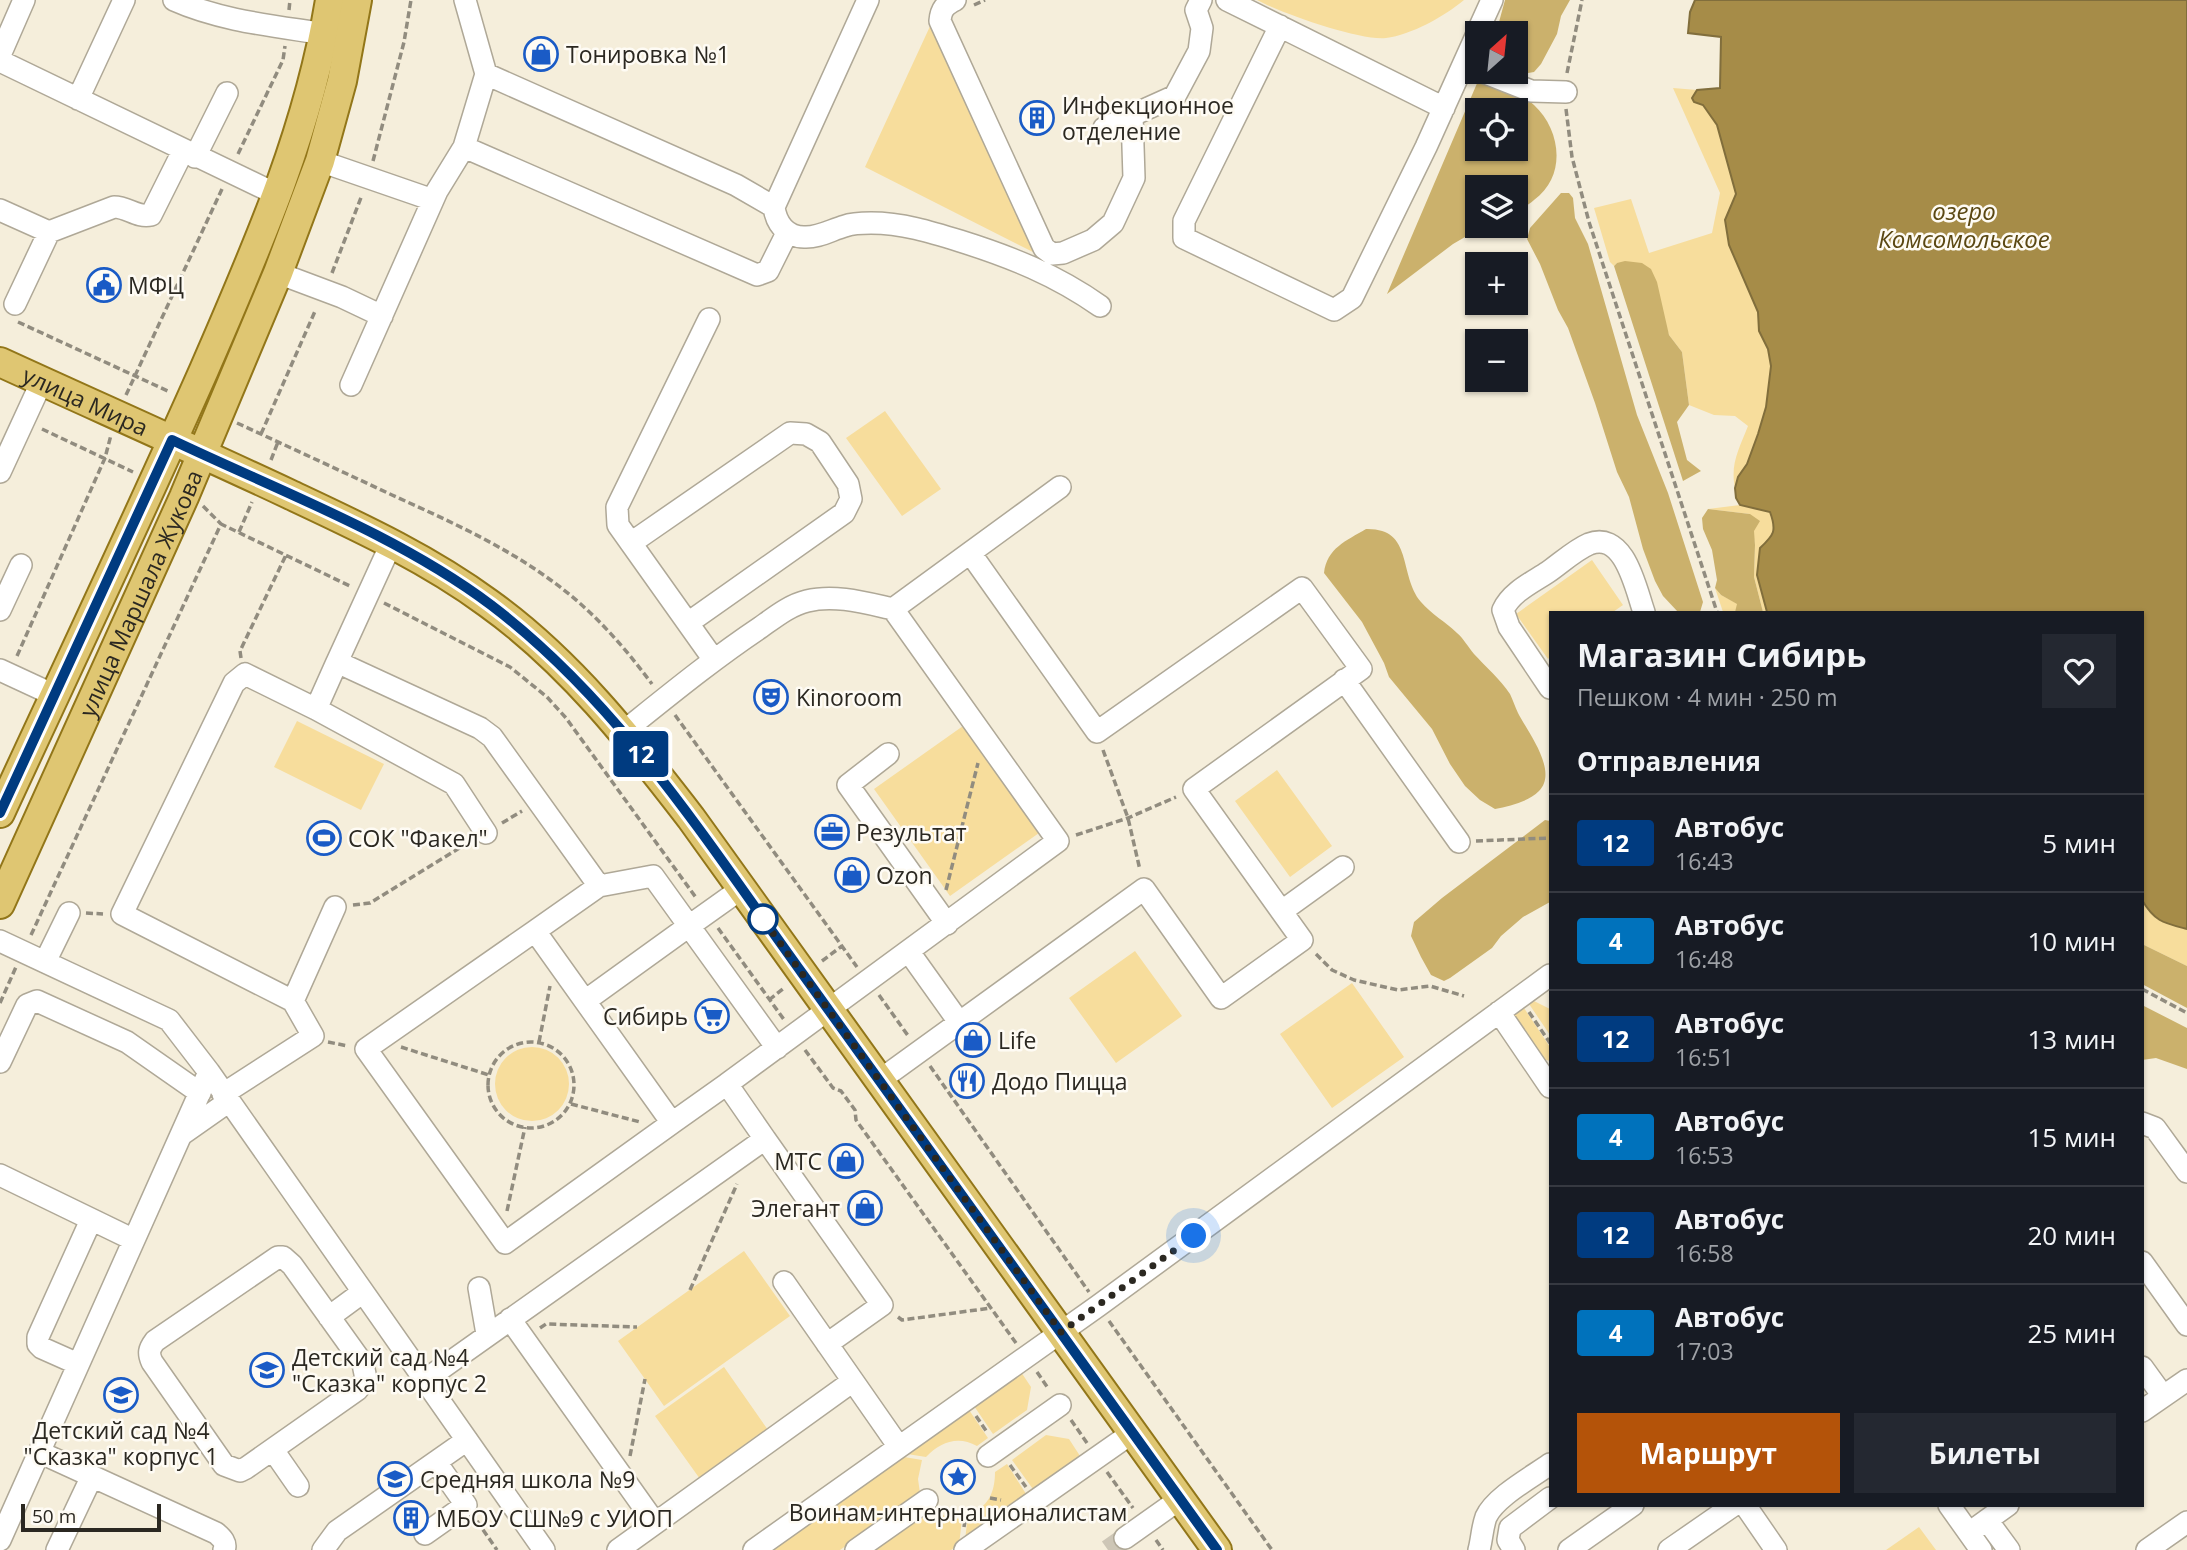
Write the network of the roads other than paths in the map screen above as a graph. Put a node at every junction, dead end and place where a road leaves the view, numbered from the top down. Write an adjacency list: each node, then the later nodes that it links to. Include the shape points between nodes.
1 (24, 0): 16 (street)
2 (124, 0): 23 (street)
3 (174, 0): 12 (street, via 196,10)
4 (330, 0): 15 (main road, улица Маршала Жукова)
5 (357, 0): 29 (main road, улица Маршала Жукова, via 342,81)
6 (465, 0): 18 (street)
7 (868, 0): 33 (street)
8 (955, 0): 25 (street, via 941,11 940,21 1044,248 1052,254 1093,240 1113,223 1133,178)
9 (1201, 0): 25 (street, via 1196,10 1202,28 1199,51 1175,96)
10 (1227, 0): 14 (street)
11 (1492, 0): 13 (street)
12 (220, 8): 15 (street)
13 (1483, 21)
14 (1280, 26): 24 (street); 24 (street, via 1184,221 1184,239 1334,310 1352,298)
15 (325, 34): 30 (main road, улица Маршала Жукова)
16 (0, 55)
17 (0, 61): 23 (street)
18 (486, 74): 27 (street); 33 (street)
19 (1465, 80): 24 (street)
20 (1514, 84): 21 (street, via 1531,91)
21 (1566, 92)
22 (227, 93): 28 (street)
23 (78, 99): 28 (street)
24 (1444, 108)
25 (1132, 116): 26 (street)
26 (1104, 128)
27 (464, 147): 31 (street); 36 (street, via 757,275 768,271)
28 (189, 154): 30 (street); 35 (street, via 151,215 114,207)
29 (320, 161): 31 (street); 32 (main road, улица Маршала Жукова)
30 (278, 195): 32 (main road); 45 (main road, улица Маршала Жукова)
31 (433, 200): 40 (street)
32 (305, 205): 37 (main road, улица Маршала Жукова)
33 (774, 206): 36 (street, via 776,219)
34 (0, 210): 35 (street)
35 (49, 232): 38 (street)
36 (787, 233): 39 (street, via 802,238 848,225 903,225 1011,257 1074,287)
37 (278, 273): 40 (street); 46 (main road, улица Маршала Жукова)
38 (15, 304)
39 (1100, 306)
40 (382, 316): 44 (street)
41 (709, 319): 49 (street, via 617,507 618,525)
42 (0, 362): 43 (main road, улица Мира)
43 (42, 381): 45 (main road, улица Мира); 47 (street)
44 (351, 385)
45 (172, 440): 46 (main road, улица Мира); 62 (main road, улица Маршала Жукова)
46 (203, 454): 50 (main road, улица Мира); 70 (main road, улица Маршала Жукова)
47 (0, 472)
48 (1060, 487): 51 (street)
49 (631, 543): 56 (street); 56 (street, via 790,433 806,434 820,442 848,484 851,499 844,513)
50 (391, 544): 58 (street); 64 (main road, улица Мира, via 489,603 531,637)
51 (971, 554): 53 (street); 60 (street, via 1097,732 1302,588 1360,669)
52 (21, 565): 54 (street)
53 (893, 609): 57 (street, via 854,600 806,601); 77 (street, via 1058,841)
54 (0, 610)
55 (1644, 611): 61 (street, via 1626,561 1614,547 1599,542 1583,547 1511,597 1503,610 1509,627)
56 (688, 623): 57 (street)
57 (714, 660): 64 (street)
58 (337, 662): 63 (street); 71 (street, via 492,737)
59 (4, 672): 62 (street)
60 (1344, 680): 68 (street); 75 (street, via 1194,789)
61 (1549, 687)
62 (54, 695): 66 (main road, улица Маршала Жукова)
63 (316, 709): 67 (street, via 454,784); 84 (street, via 245,674 234,683 122,914)
64 (623, 732): 72 (main road, улица Мира)
65 (888, 754): 77 (street, via 848,785)
66 (1, 810)
67 (486, 833)
68 (1460, 842)
69 (1343, 867): 75 (street)
70 (7, 871): 73 (main road, улица Маршала Жукова)
71 (600, 886): 78 (street, via 653,876); 79 (street)
72 (741, 889): 78 (street); 86 (main road, улица Мира)
73 (0, 904)
74 (335, 908): 84 (street)
75 (1282, 911): 88 (street, via 1302,940 1221,998 1144,889)
76 (69, 913): 82 (street)
77 (947, 924): 81 (street)
78 (689, 926): 85 (street); 89 (street)
79 (535, 931): 85 (street); 98 (street, via 372,1044 505,1243)
80 (0, 941): 82 (street)
81 (909, 952): 86 (street); 88 (street)
82 (45, 962): 91 (street, via 169,1020)
83 (1549, 976): 87 (street)
84 (293, 1001): 96 (street, via 313,1036)
85 (585, 1001): 98 (street)
86 (830, 1010): 89 (street); 92 (main road, улица Мира)
87 (1499, 1013): 94 (street); 112 (street)
88 (959, 1022): 92 (street)
89 (777, 1048): 93 (street)
90 (0, 1062): 95 (street, via 27,1005 37,1001 127,1042)
91 (209, 1072): 95 (street); 96 (street)
92 (880, 1080): 112 (main road, улица Мира)
93 (727, 1084): 98 (street); 100 (street)
94 (1549, 1086)
95 (200, 1093): 99 (street)
96 (225, 1098): 99 (street); 108 (street)
97 (2144, 1124): 101 (street, via 2155,1128)
98 (664, 1130)
99 (181, 1136): 104 (street)
100 (765, 1139): 110 (street); 114 (street, via 882,1305)
101 (2187, 1172)
102 (0, 1175): 103 (street)
103 (91, 1220): 104 (street); 115 (street, via 38,1337 42,1348)
104 (134, 1240): 115 (street)
105 (2144, 1265): 111 (street)
106 (784, 1282): 114 (street)
107 (479, 1288): 113 (street)
108 (363, 1292): 109 (street); 117 (street)
109 (329, 1317): 126 (street, via 363,1364 366,1379); 126 (street, via 289,1260 278,1257 150,1348 152,1362 224,1465 240,1471)
110 (510, 1319): 113 (street); 142 (street)
111 (2187, 1325)
112 (1061, 1332): 123 (main road, улица Мира); 125 (street)
113 (487, 1334): 117 (street)
114 (827, 1344): 119 (street)
115 (78, 1364): 127 (street)
116 (2144, 1370): 120 (street)
117 (425, 1380): 124 (street)
118 (2187, 1380): 120 (street)
119 (853, 1381): 125 (street); 142 (street)
120 (2163, 1396): 122 (street)
121 (1060, 1405): 128 (street)
122 (2144, 1410)
123 (1132, 1433): 133 (main road, улица Мира); 155 (street)
124 (467, 1440): 129 (street); 151 (street)
125 (899, 1447): 153 (street)
126 (273, 1450): 132 (street)
127 (39, 1452): 131 (street); 146 (street)
128 (988, 1456)
129 (436, 1462): 144 (street, via 466,1505); 150 (street, via 337,1531)
130 (1549, 1465): 157 (street, via 1492,1508)
131 (92, 1476): 148 (street); 149 (street, via 216,1533)
132 (298, 1486)
133 (1180, 1499): 145 (street); 156 (main road, улица Мира)
134 (1549, 1499): 158 (street, via 1510,1528 1507,1535)
135 (927, 1500): 154 (street)
136 (1630, 1507): 159 (street)
137 (1731, 1507): 160 (street)
138 (1746, 1507): 161 (street)
139 (1950, 1507): 147 (street)
140 (2005, 1507): 141 (street)
141 (1987, 1520): 147 (street); 162 (street)
142 (655, 1523): 152 (street)
143 (2185, 1527): 163 (street)
144 (425, 1534)
145 (1125, 1538)
146 (0, 1540)
147 (1975, 1541)
148 (57, 1550)
149 (224, 1550)
150 (323, 1550)
151 (544, 1550)
152 (618, 1550)
153 (754, 1550)
154 (856, 1550)
155 (965, 1550)
156 (1217, 1550)
157 (1479, 1550)
158 (1514, 1550)
159 (1569, 1550)
160 (1669, 1550)
161 (1776, 1550)
162 (2009, 1550)
163 (2147, 1550)

